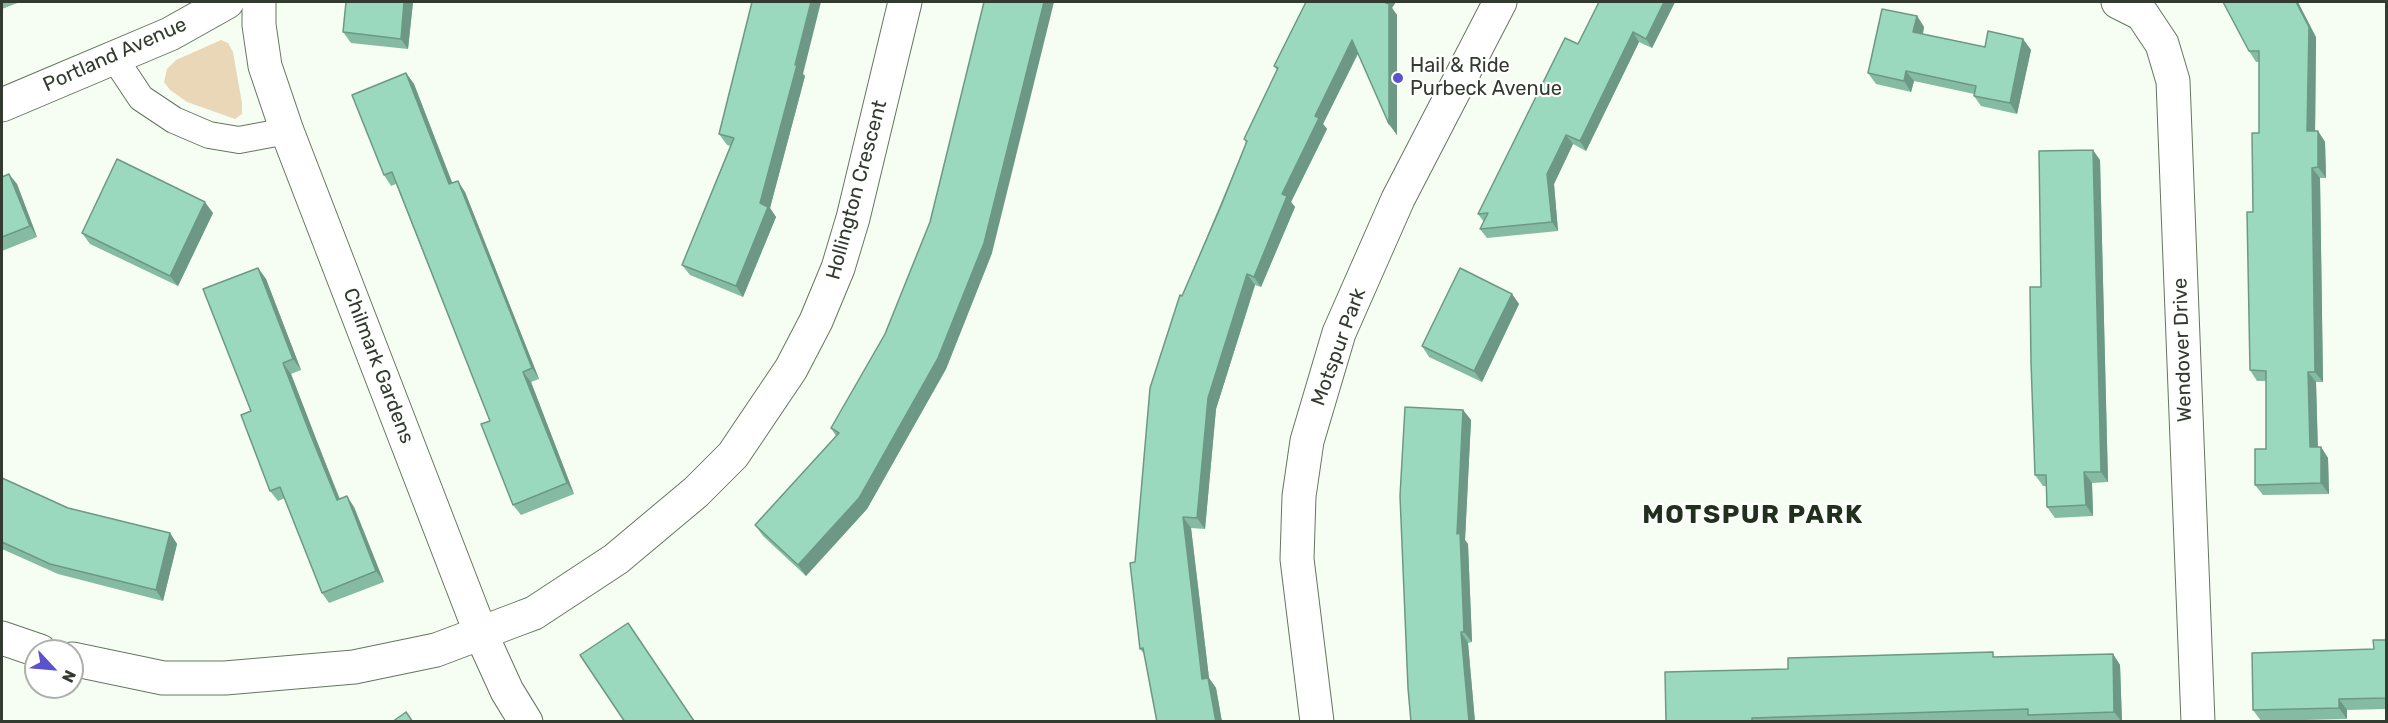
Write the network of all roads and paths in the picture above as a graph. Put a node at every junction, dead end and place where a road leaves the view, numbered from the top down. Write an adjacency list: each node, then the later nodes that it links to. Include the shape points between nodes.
1 (227, 2): 6 (street, Portland Avenue)
2 (259, 2): 8 (street, Chilmark Gardens, via 265,66)
3 (905, 2): 9 (street, Hollington Crescent, via 838,268 812,331 763,415 733,455 703,485 616,559 534,613)
4 (1500, 2): 14 (street, Motspur Park, via 1398,199 1339,333 1310,430 1299,496 1297,559)
5 (2118, 2): 15 (street, Wendover Drive, via 2142,14 2162,44 2173,81)
6 (115, 59): 7 (street, Portland Avenue); 8 (lane, via 141,98 174,120 209,135 239,140)
7 (2, 105)
8 (287, 131): 9 (street, Chilmark Gardens)
9 (481, 634): 12 (street, Hollington Crescent, via 436,650 354,667 279,675 163,678); 13 (street, Chilmark Gardens)
10 (2, 638): 11 (street)
11 (24, 646)
12 (84, 662)
13 (526, 722)
14 (1317, 722)
15 (2198, 722)

